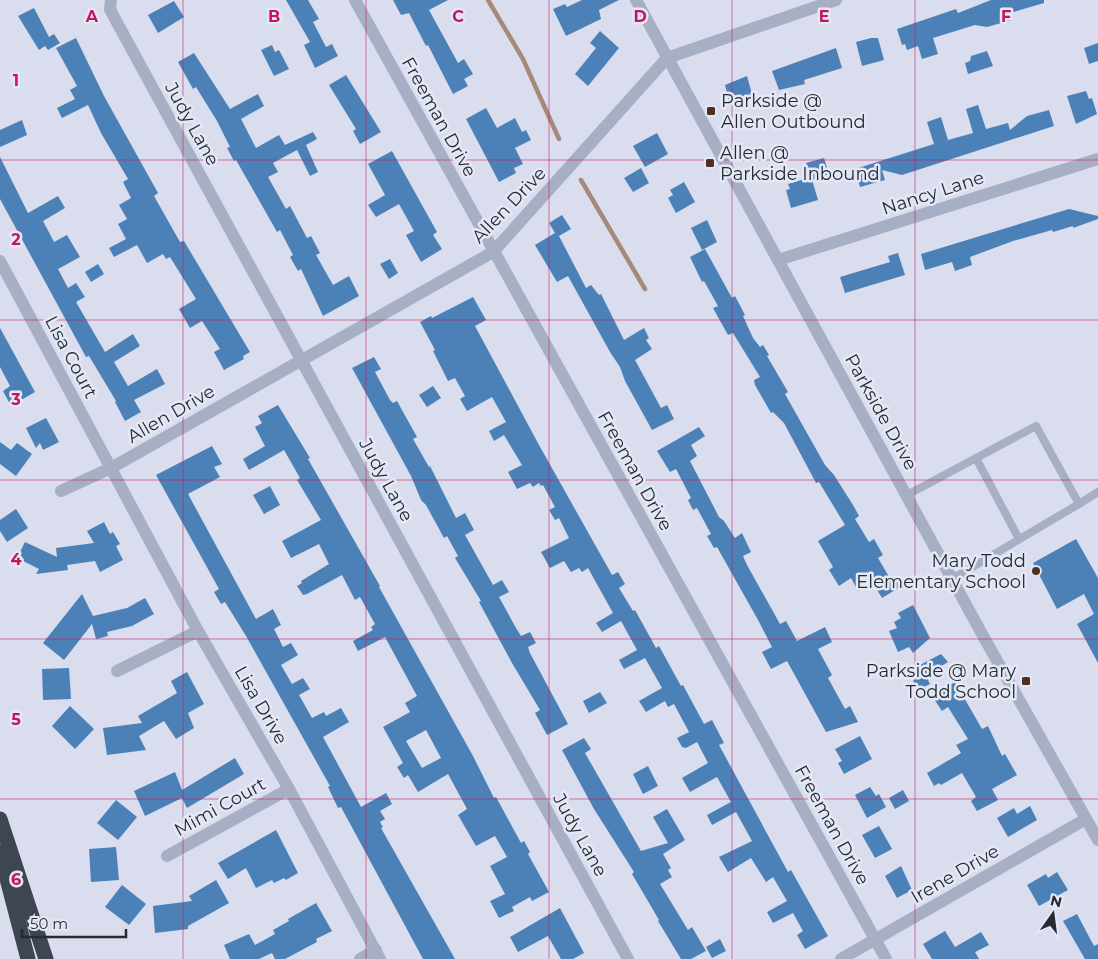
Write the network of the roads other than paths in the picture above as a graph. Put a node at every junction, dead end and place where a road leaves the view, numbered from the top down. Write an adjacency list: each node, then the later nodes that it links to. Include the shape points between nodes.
1 (111, 0): 10 (street, Judy Lane, via 110,9)
2 (355, 0): 7 (street, Freeman Drive)
3 (636, 0): 5 (street, Parkside Drive)
4 (836, 0): 5 (street, Allen Drive)
5 (667, 58): 7 (street, Allen Drive); 8 (street, Parkside Drive)
6 (1098, 159): 8 (street, Nancy Lane)
7 (493, 252): 10 (street, Allen Drive); 27 (street, Freeman Drive)
8 (778, 260): 15 (street, Parkside Drive)
9 (0, 261): 12 (street, Lisa Court)
10 (300, 360): 12 (street, Allen Drive); 32 (street, Judy Lane)
11 (976, 458): 15 (lane); 16 (lane, via 1036,426); 17 (lane)
12 (111, 468): 13 (street, Allen Drive); 19 (street, Lisa Drive)
13 (61, 491)
14 (1098, 492): 16 (lane)
15 (907, 495): 18 (street, Parkside Drive)
16 (1079, 504): 17 (lane)
17 (1019, 539): 18 (lane)
18 (952, 579): 23 (street, Parkside Drive)
19 (198, 631): 20 (street); 21 (street, Lisa Drive)
20 (117, 671)
21 (289, 789): 26 (street, Mimi Court); 28 (street, Lisa Drive)
22 (0, 819): 30 (highway)
23 (1086, 819): 24 (street, Parkside Drive); 27 (street, Irene Drive)
24 (1098, 840)
25 (0, 852): 29 (highway)
26 (168, 856)
27 (876, 939): 33 (street, Irene Drive); 34 (street, Freeman Drive)
28 (378, 955): 31 (street)
29 (28, 959)
30 (46, 959)
31 (360, 959)
32 (628, 959)
33 (841, 959)
34 (886, 959)

